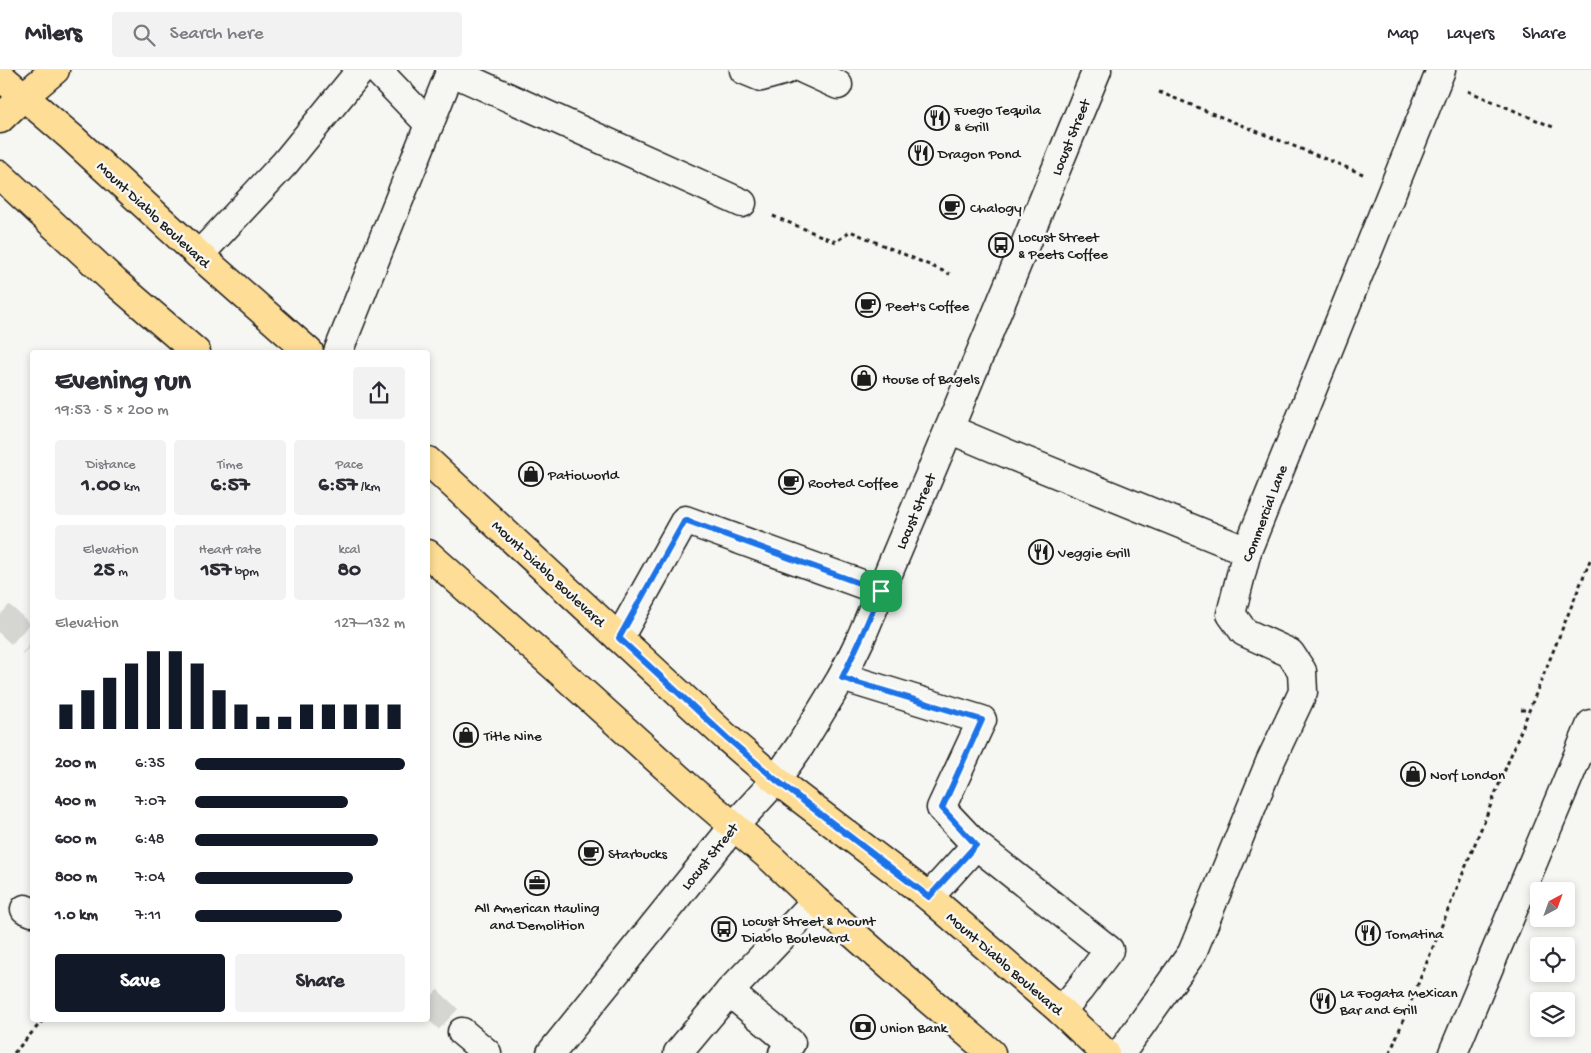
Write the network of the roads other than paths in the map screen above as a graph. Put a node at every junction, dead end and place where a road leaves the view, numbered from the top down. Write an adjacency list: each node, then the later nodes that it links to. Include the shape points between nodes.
1 (55, 70): 12 (main road)
2 (360, 70): 17 (street, via 285,163)
3 (377, 70): 14 (street)
4 (451, 70): 14 (street); 16 (street)
5 (744, 70): 6 (street, via 761,77)
6 (786, 70)
7 (805, 70): 11 (street)
8 (1097, 70): 21 (street, Locust Street)
9 (1440, 74): 23 (street, Commercial Lane)
10 (0, 76): 12 (main road, Mount Diablo Boulevard)
11 (838, 85)
12 (23, 97): 13 (main road); 17 (main road, Mount Diablo Boulevard)
13 (0, 119)
14 (429, 124): 20 (street)
15 (0, 175): 18 (main road)
16 (742, 204)
17 (199, 256): 19 (main road, Mount Diablo Boulevard)
18 (194, 350)
19 (307, 350)
20 (339, 350)
21 (949, 429): 23 (street, via 1022,460 1167,508); 25 (street, Locust Street)
22 (430, 463): 26 (main road, Mount Diablo Boulevard)
23 (1246, 551): 44 (street, Commercial Lane, via 1231,614 1244,632 1290,653 1302,671 1303,692 1270,762 1192,954)
24 (430, 556): 31 (main road)
25 (881, 591): 26 (street, via 685,520); 27 (street, Locust Street)
26 (619, 638): 30 (main road, Mount Diablo Boulevard)
27 (842, 678): 30 (street, Locust Street); 32 (street, via 982,720 942,808)
28 (1591, 724): 29 (street)
29 (1581, 772): 45 (street)
30 (776, 780): 31 (street, Locust Street); 33 (main road, Mount Diablo Boulevard)
31 (734, 826): 34 (main road); 39 (street, Locust Street)
32 (976, 845): 33 (street); 36 (street, via 1110,950)
33 (929, 897): 36 (main road, Mount Diablo Boulevard)
34 (816, 901): 35 (street); 42 (main road)
35 (729, 992): 40 (street); 41 (street, via 791,1043)
36 (1062, 1011): 43 (main road, Mount Diablo Boulevard)
37 (462, 1032): 38 (street)
38 (487, 1053)
39 (551, 1053)
40 (678, 1053)
41 (783, 1053)
42 (991, 1053)
43 (1105, 1053)
44 (1121, 1053)
45 (1453, 1053)

